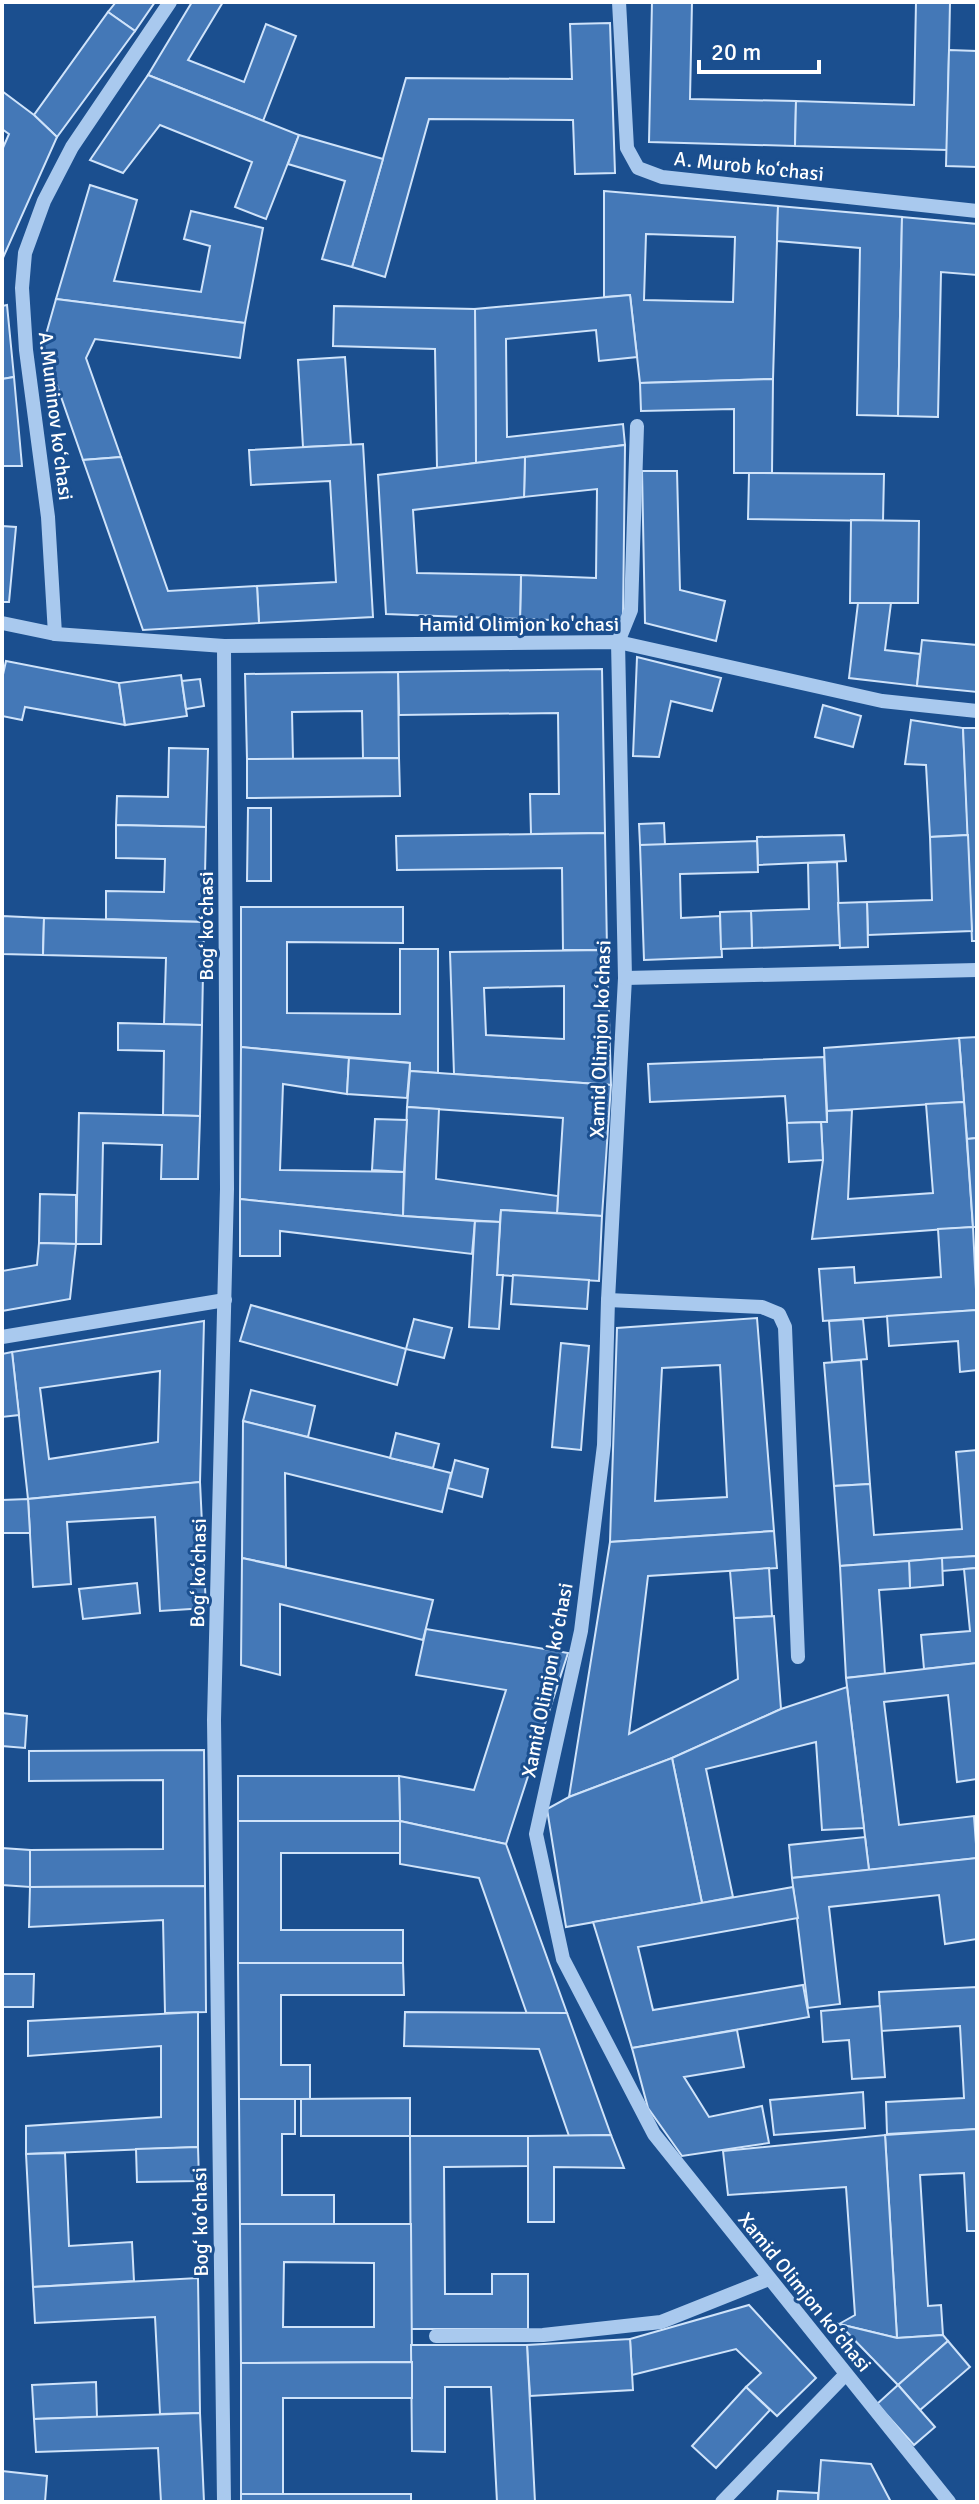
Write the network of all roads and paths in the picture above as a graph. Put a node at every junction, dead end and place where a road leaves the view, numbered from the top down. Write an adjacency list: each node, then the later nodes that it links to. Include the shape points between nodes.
1 (170, 2): 6 (street, A.Muminov koʻchasi, via 72,147 25,253 26,350 48,517)
2 (619, 2): 3 (street, A. Murob koʻchasi, via 627,148 638,168 662,177)
3 (977, 211)
4 (637, 426): 7 (street, via 631,610)
5 (2, 623): 6 (street, Hamid Olimjon ko'chasi)
6 (55, 634): 8 (street, Hamid Olimjon ko'chasi)
7 (618, 642): 8 (street, Hamid Olimjon ko'chasi); 9 (street, Hamid Olimjon ko'chasi, via 882,701); 11 (street, Xamid Olimjon koʻchasi)
8 (224, 646): 12 (street, Bogʻ koʻchasi)
9 (977, 711)
10 (977, 970): 11 (street)
11 (625, 978): 13 (street, Xamid Olimjon koʻchasi)
12 (225, 1300): 14 (street); 19 (street, Bogʻ koʻchasi, via 214,1720)
13 (608, 1300): 15 (street, via 762,1307 779,1314 785,1327); 16 (street, Xamid Olimjon koʻchasi, via 604,1445 581,1631 536,1834 563,1959 654,2134)
14 (2, 1337)
15 (798, 1657)
16 (769, 2279): 17 (street, via 661,2322 543,2335); 18 (street, Xamid Olimjon koʻchasi)
17 (436, 2336)
18 (845, 2375): 20 (street); 21 (street, Xamid Olimjon koʻchasi)
19 (224, 2502)
20 (722, 2502)
21 (949, 2502)

